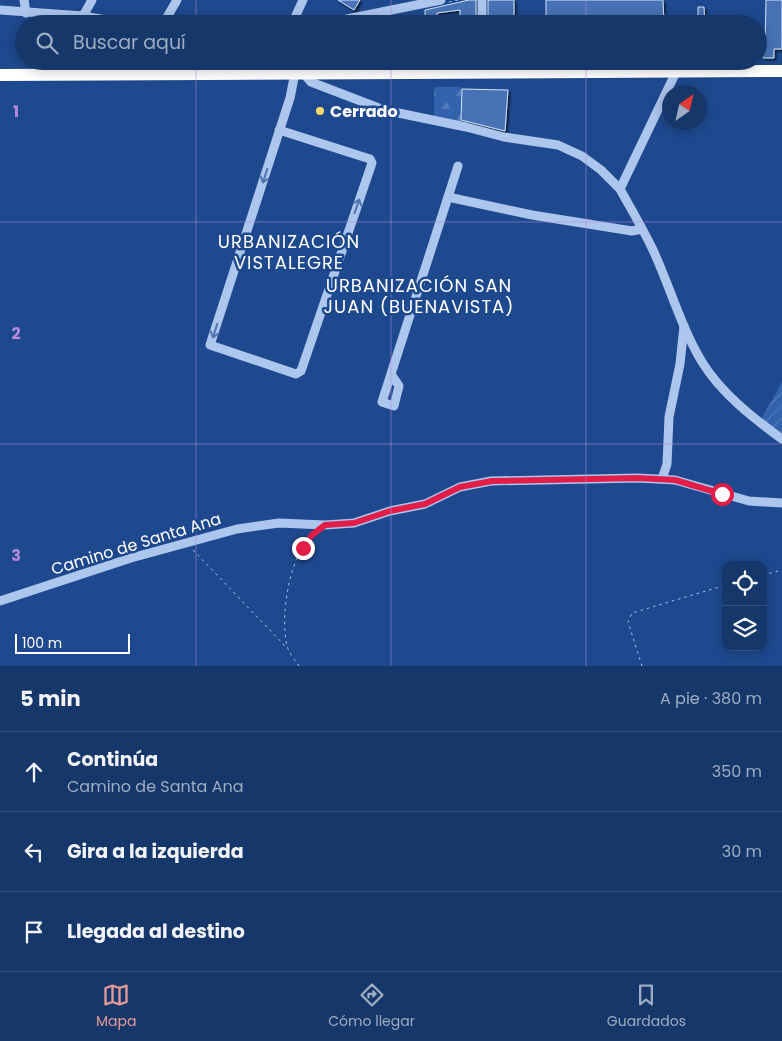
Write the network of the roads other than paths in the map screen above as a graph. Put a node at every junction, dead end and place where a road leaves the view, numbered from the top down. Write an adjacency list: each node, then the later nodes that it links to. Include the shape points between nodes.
1 (24, 0): 9 (street)
2 (92, 0): 11 (street)
3 (177, 0): 12 (street)
4 (303, 0): 13 (street)
5 (441, 0): 7 (street)
6 (482, 0): 15 (street)
7 (405, 4): 14 (street)
8 (0, 10): 9 (street)
9 (26, 13): 10 (street)
10 (63, 15)
11 (83, 15)
12 (168, 15)
13 (296, 15)
14 (359, 15)
15 (482, 15)
16 (266, 70): 21 (street)
17 (390, 70): 22 (highway)
18 (598, 70): 20 (highway)
19 (782, 71): 20 (highway)
20 (676, 72): 26 (street)
21 (270, 73): 22 (highway); 23 (highway)
22 (299, 73): 24 (street); 26 (street, via 311,82 384,110 504,137 558,145 595,165)
23 (0, 75)
24 (279, 130): 24 (street, one-way to 24, via 210,345 296,374 301,371 372,163 370,159)
25 (458, 166): 27 (street)
26 (620, 189): 28 (street)
27 (448, 197): 28 (street, via 550,218 632,231); 30 (street)
28 (642, 229): 29 (street)
29 (684, 326): 31 (street, via 702,363 717,382); 32 (street, via 669,417 667,464)
30 (391, 374)
31 (782, 439)
32 (662, 479): 33 (street, Camino de Santa Ana, via 749,500); 34 (street, Camino de Santa Ana, via 492,481 460,487 425,504 354,523 279,522 237,529 131,558)
33 (782, 503)
34 (0, 601)

